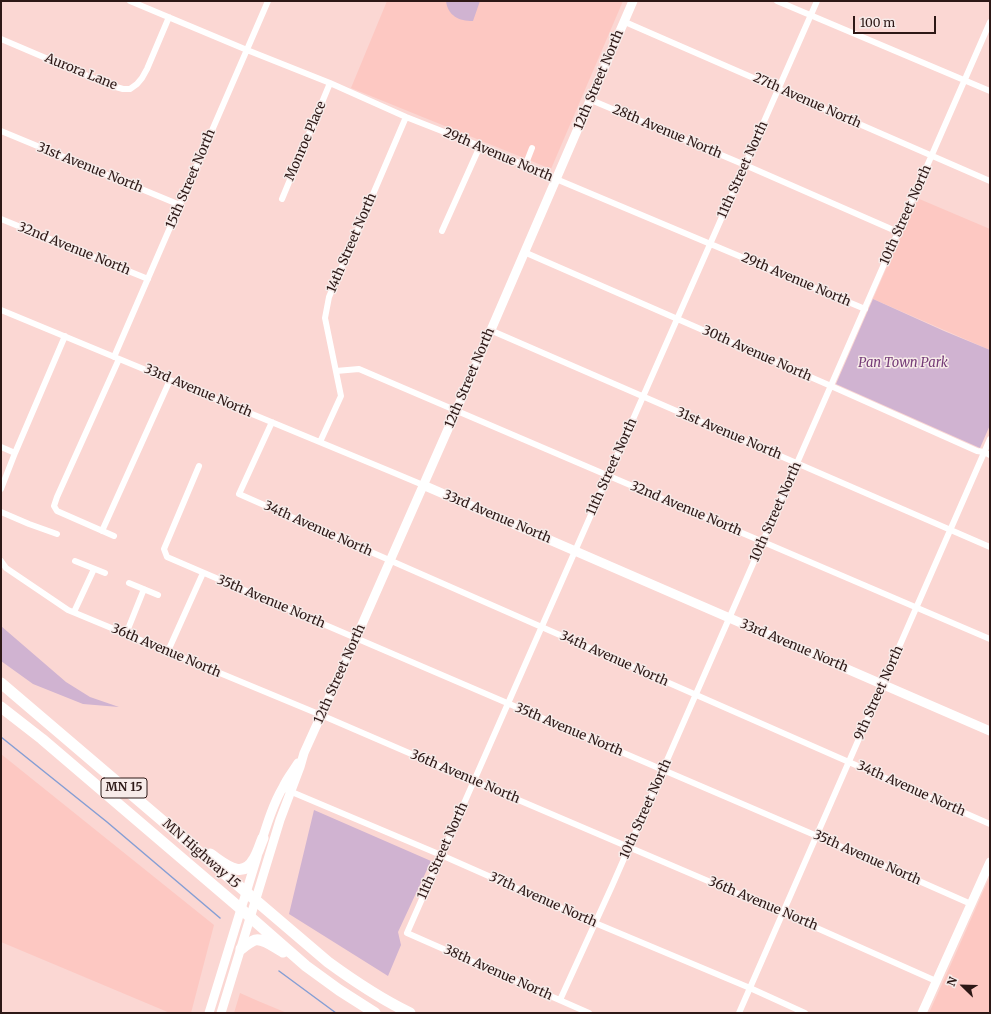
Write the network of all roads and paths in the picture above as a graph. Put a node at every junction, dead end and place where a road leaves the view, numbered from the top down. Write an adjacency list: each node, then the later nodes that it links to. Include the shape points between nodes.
1 (130, 1): 7 (street, 29th Avenue North)
2 (268, 1): 11 (street, 15th Street North)
3 (633, 1): 8 (street, 12th Street North)
4 (776, 1): 6 (street)
5 (817, 1): 6 (street, 11th Street North)
6 (811, 16): 12 (street); 14 (street, 11th Street North)
7 (169, 17): 10 (street, Aurora Lane, via 147,69 137,84 130,89 109,85); 11 (street, 29th Avenue North)
8 (625, 22): 14 (street, 27th Avenue North); 16 (street, 12th Street North)
9 (990, 22): 12 (street, 10th Street North)
10 (1, 39)
11 (247, 50): 13 (street, 29th Avenue North); 27 (street, 15th Street North)
12 (964, 80): 15 (street); 21 (street, 10th Street North)
13 (330, 83): 17 (street, 29th Avenue North); 26 (street, Monroe Place)
14 (779, 89): 21 (street, 27th Avenue North); 22 (street, 11th Street North)
15 (990, 91)
16 (590, 100): 22 (street, 28th Avenue North); 24 (street, 12th Street North)
17 (406, 117): 19 (street, 29th Avenue North); 40 (street, 14th Street North, via 329,297 325,318)
18 (1, 131): 27 (street, 31st Avenue North)
19 (480, 146): 23 (street, 29th Avenue North); 29 (street)
20 (532, 148): 23 (street)
21 (932, 156): 25 (street, 27th Avenue North); 30 (street, 10th Street North)
22 (745, 165): 30 (street, 28th Avenue North); 31 (street, 11th Street North)
23 (525, 166): 24 (street, 29th Avenue North)
24 (556, 180): 31 (street, 29th Avenue North); 32 (street, 12th Street North)
25 (990, 181)
26 (282, 199)
27 (180, 205): 33 (street, 15th Street North)
28 (1, 219): 33 (street, 32nd Avenue North)
29 (442, 231)
30 (898, 232): 34 (street, 10th Street North)
31 (710, 244): 34 (street, 29th Avenue North); 36 (street, 11th Street North)
32 (524, 252): 36 (street, 30th Avenue North); 37 (street, 12th Street North)
33 (148, 279): 39 (street, 15th Street North)
34 (865, 309): 42 (street, 10th Street North)
35 (1, 310): 38 (street, 33rd Avenue North)
36 (677, 319): 42 (street, 30th Avenue North); 43 (street, 11th Street North)
37 (490, 330): 43 (street, 31st Avenue North); 44 (street, 12th Street North)
38 (65, 336): 39 (street, 33rd Avenue North); 49 (street)
39 (117, 358): 41 (street, 33rd Avenue North); 58 (street, 15th Street North, via 54,506 57,511)
40 (336, 371): 44 (street, 32nd Avenue North, via 358,369); 47 (street, 14th Street North, via 341,396)
41 (170, 380): 45 (street, 33rd Avenue North); 58 (street)
42 (831, 386): 50 (street, 30th Avenue North); 51 (street, 10th Street North)
43 (643, 396): 51 (street, 31st Avenue North); 53 (street, 11th Street North)
44 (456, 411): 53 (street, 32nd Avenue North); 54 (street, 12th Street North)
45 (272, 422): 47 (street, 33rd Avenue North); 66 (street, 34th Avenue North, via 239,494)
46 (990, 439): 50 (street, 9th Street North)
47 (320, 442): 54 (street, 33rd Avenue North)
48 (1, 447): 49 (street)
49 (15, 453): 55 (street)
50 (987, 454): 57 (street, 9th Street North)
51 (797, 463): 57 (street, 31st Avenue North); 61 (street, 10th Street North)
52 (199, 466): 69 (street, 35th Avenue North, via 164,549 167,557)
53 (608, 476): 61 (street, 32nd Avenue North); 63 (street, 11th Street North)
54 (423, 486): 63 (street, 33rd Avenue North); 66 (street, 12th Street North)
55 (1, 489)
56 (1, 512): 59 (street)
57 (950, 530): 62 (street, 31st Avenue North); 73 (street, 9th Street North)
58 (102, 531): 60 (street)
59 (57, 534)
60 (114, 536)
61 (763, 542): 73 (street, 32nd Avenue North); 75 (street, 10th Street North)
62 (990, 547)
63 (575, 551): 75 (street, 33rd Avenue North); 76 (street, 11th Street North)
64 (1, 561): 74 (street, 36th Avenue North, via 6,568)
65 (75, 561): 67 (street)
66 (390, 561): 76 (street, 34th Avenue North); 78 (street, 12th Street North)
67 (94, 569): 68 (street); 74 (street)
68 (105, 573)
69 (203, 573): 78 (street, 35th Avenue North); 80 (street)
70 (129, 583): 71 (street)
71 (144, 589): 72 (street); 77 (street)
72 (158, 595)
73 (916, 608): 79 (street, 32nd Avenue North); 82 (street, 9th Street North)
74 (74, 612): 77 (street, 36th Avenue North)
75 (730, 618): 82 (street, 33rd Avenue North); 83 (street, 10th Street North)
76 (542, 627): 83 (street, 34th Avenue North); 84 (street, 11th Street North)
77 (126, 634): 80 (street, 36th Avenue North)
78 (356, 638): 84 (street, 35th Avenue North); 86 (street, 12th Street North)
79 (990, 639)
80 (168, 651): 86 (street, 36th Avenue North)
81 (1, 683): 92 (highway, MN Highway 15 / MN 15)
82 (883, 684): 87 (street, 33rd Avenue North); 88 (street, 9th Street North)
83 (696, 695): 88 (street, 34th Avenue North); 89 (street, 10th Street North)
84 (508, 703): 89 (street, 35th Avenue North); 90 (street, 11th Street North)
85 (1, 707): 102 (highway, MN Highway 15 / MN 15)
86 (321, 716): 90 (street, 36th Avenue North); 91 (street, 12th Street North, via 300,767)
87 (990, 731)
88 (849, 762): 93 (street, 34th Avenue North); 94 (street, 9th Street North)
89 (663, 770): 94 (street, 35th Avenue North); 96 (street, 10th Street North)
90 (474, 781): 96 (street, 36th Avenue North); 97 (street, 11th Street North)
91 (286, 790): 95 (street, 12th Street North, via 273,810); 97 (street, 37th Avenue North); 100 (street, 12th Street North, via 280,820)
92 (140, 802): 95 (highway, via 205,850 239,870 243,870 254,859); 99 (highway, MN Highway 15 / MN 15)
93 (990, 824)
94 (817, 836): 101 (street, 35th Avenue North); 103 (street, 9th Street North)
95 (263, 838): 99 (street, 12th Street North)
96 (629, 847): 103 (street, 36th Avenue North); 105 (street, 10th Street North)
97 (441, 855): 105 (street, 37th Avenue North); 106 (street, 11th Street North)
98 (990, 862): 101 (street)
99 (246, 893): 100 (highway, MN Highway 15 / MN 15); 102 (street, 12th Street North)
100 (255, 901): 104 (street, 12th Street North); 115 (highway, MN Highway 15 / MN 15, via 338,970 379,997)
101 (971, 904): 109 (street)
102 (241, 909): 104 (highway, MN Highway 15 / MN 15); 112 (street, 12th Street North)
103 (783, 913): 109 (street, 36th Avenue North); 110 (street, 9th Street North)
104 (250, 917): 107 (street, 12th Street North); 108 (highway, MN Highway 15 / MN 15)
105 (596, 923): 110 (street, 37th Avenue North); 111 (street, 10th Street North)
106 (407, 933): 111 (street, 38th Avenue North)
107 (241, 949): 108 (highway, via 254,941 262,941); 113 (street, 12th Street North)
108 (306, 966): 114 (highway, MN Highway 15 / MN 15)
109 (936, 981): 119 (street)
110 (750, 988): 117 (street, 9th Street North); 118 (street, 37th Avenue North)
111 (560, 1000): 116 (street, 38th Avenue North)
112 (209, 1013)
113 (221, 1013)
114 (375, 1013)
115 (410, 1013)
116 (589, 1013)
117 (740, 1013)
118 (805, 1013)
119 (922, 1013)

